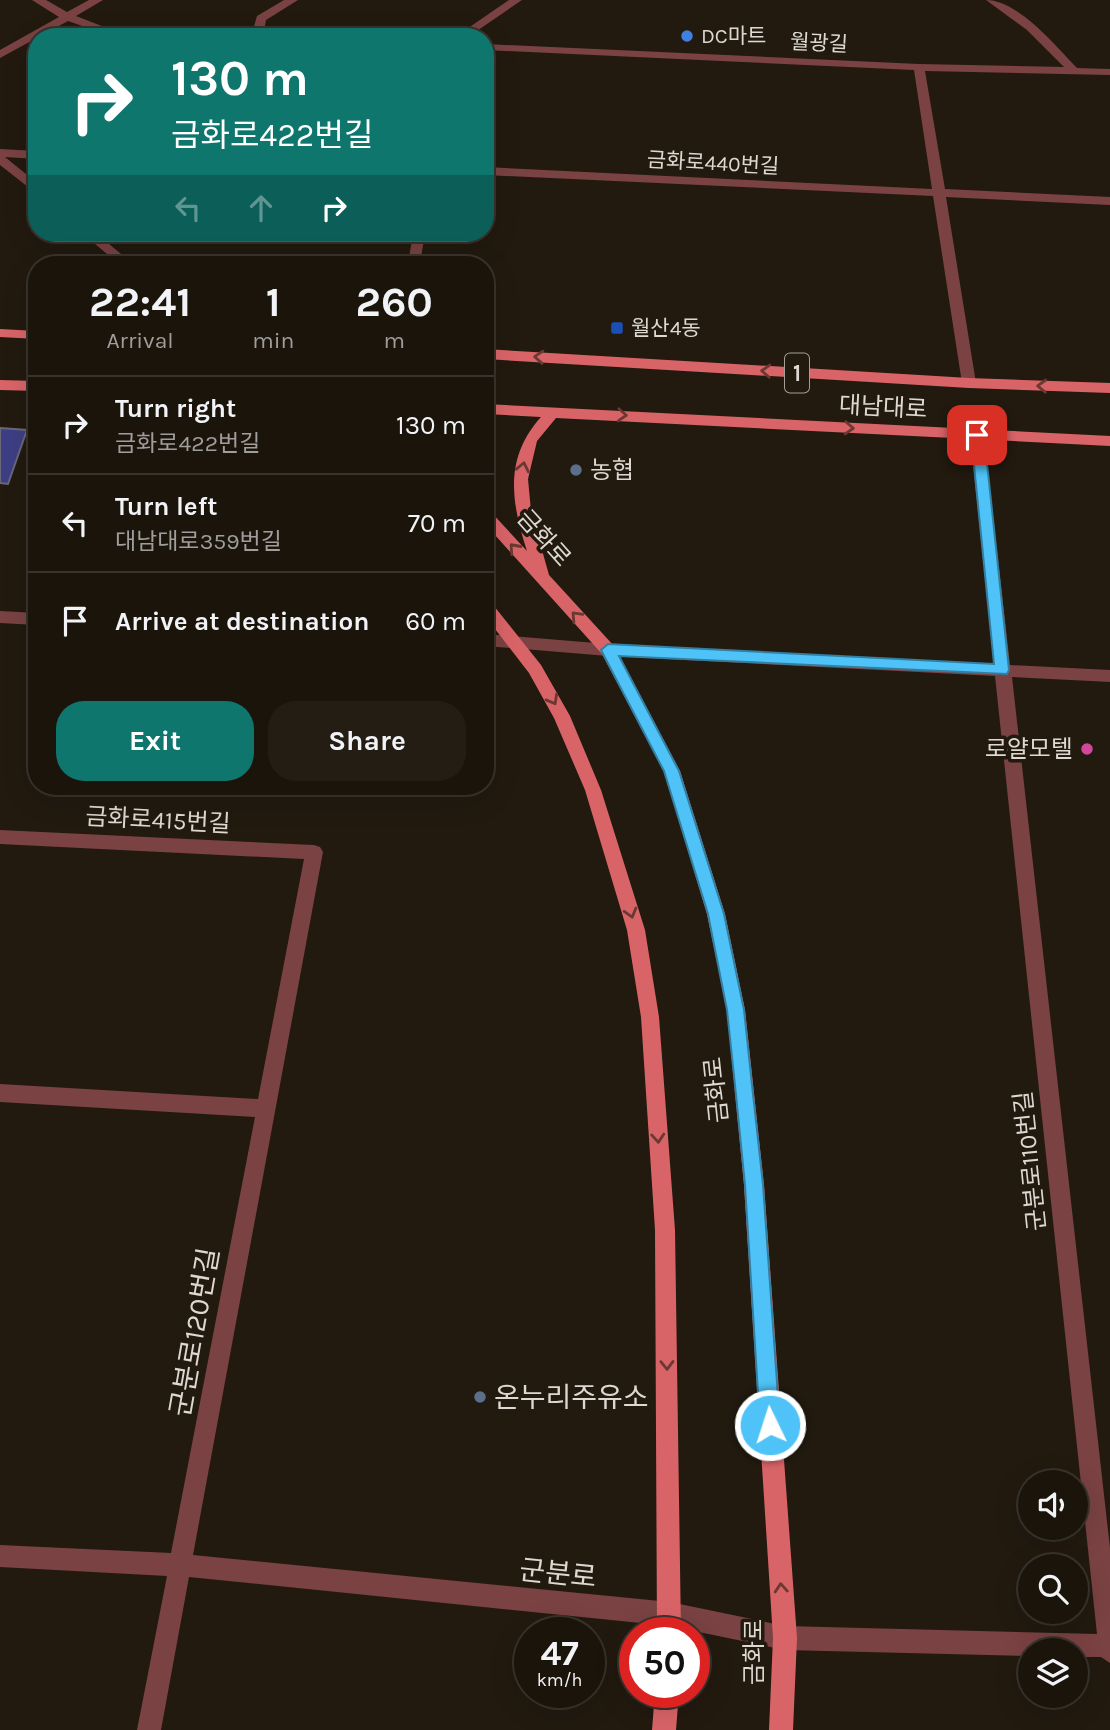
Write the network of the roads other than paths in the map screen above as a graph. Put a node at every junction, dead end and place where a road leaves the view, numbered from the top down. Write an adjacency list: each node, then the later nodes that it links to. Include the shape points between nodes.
1 (37, 0): 6 (street)
2 (97, 0): 6 (street)
3 (292, 0): 9 (street, via 261,18)
4 (516, 0): 10 (street)
5 (992, 0): 15 (street, via 1031,28)
6 (67, 17): 7 (street); 8 (street)
7 (48, 28)
8 (97, 28)
9 (259, 28)
10 (474, 28)
11 (28, 39): 13 (street)
12 (494, 47): 14 (street, 월광길)
13 (0, 55)
14 (919, 67): 15 (street, 월광길); 22 (street)
15 (1075, 72): 16 (street, 월광길)
16 (1110, 72)
17 (0, 153): 18 (street)
18 (28, 155)
19 (0, 159): 21 (street)
20 (494, 171): 22 (street, 금화로440번길)
21 (28, 182)
22 (938, 194): 23 (street, 금화로440번길); 29 (street)
23 (1110, 201)
24 (100, 242): 25 (street)
25 (117, 256)
26 (0, 333): 27 (main road)
27 (28, 335)
28 (494, 355): 29 (main road, 대남대로 / 1, one-way to 28)
29 (969, 383): 32 (main road, 대남대로 / 1, one-way to 29)
30 (0, 385): 31 (main road)
31 (28, 386)
32 (1110, 388)
33 (494, 410): 34 (main road, 대남대로 / 1)
34 (554, 411): 35 (main road, 대남대로 / 1, one-way to 35); 38 (main road, one-way to 34, via 522,513 520,480 528,444)
35 (977, 435): 36 (main road, 대남대로 / 1); 45 (street, 군분로110번길)
36 (1110, 441)
37 (494, 525): 38 (main road, 금화로, one-way to 37)
38 (544, 581): 44 (main road, 금화로, one-way to 38)
39 (494, 615): 43 (main road)
40 (0, 617): 41 (street)
41 (28, 619)
42 (494, 640): 43 (street)
43 (516, 641): 44 (street); 54 (main road, one-way to 54, via 562,716 593,790 636,930 650,1017 665,1230)
44 (608, 650): 45 (street); 56 (main road, 금화로, one-way to 44, via 754,1185 736,1010 716,914 672,771)
45 (1002, 670): 46 (street); 57 (street, 군분로110번길)
46 (1110, 676)
47 (0, 837): 48 (street, 금화로415번길)
48 (314, 852): 50 (street, 군분로120번길)
49 (0, 1093): 50 (street)
50 (264, 1108): 52 (street, 군분로120번길)
51 (0, 1556): 52 (street, 군분로)
52 (180, 1565): 53 (street, 군분로); 59 (street, 군분로120번길)
53 (619, 1617)
54 (670, 1617)
55 (710, 1628): 56 (street, 군분로)
56 (785, 1638): 57 (street, 군분로); 61 (main road, 금화로)
57 (1110, 1648)
58 (666, 1708): 60 (main road)
59 (149, 1730)
60 (664, 1730)
61 (781, 1730)

